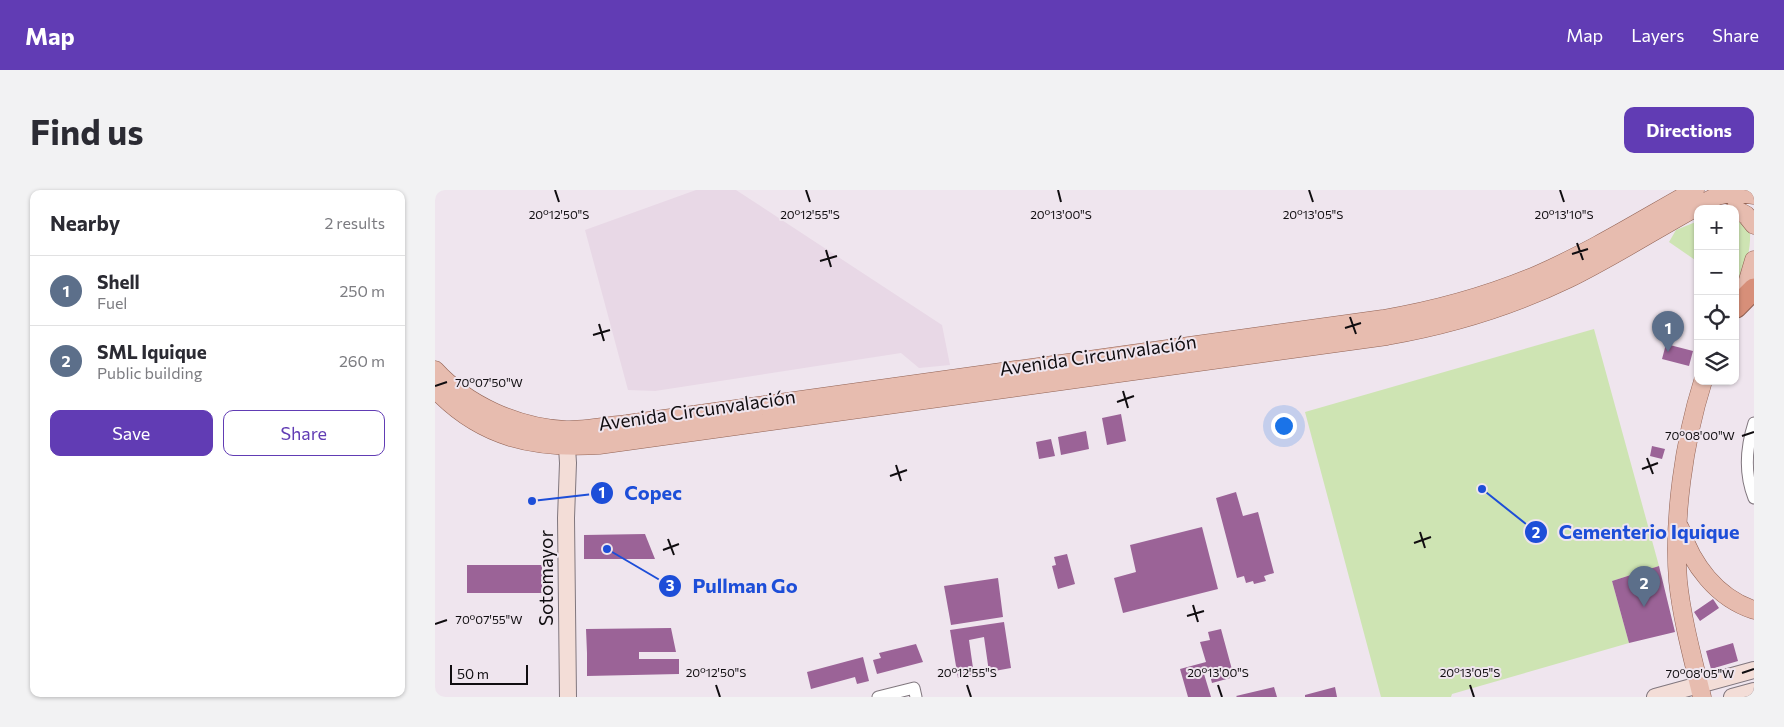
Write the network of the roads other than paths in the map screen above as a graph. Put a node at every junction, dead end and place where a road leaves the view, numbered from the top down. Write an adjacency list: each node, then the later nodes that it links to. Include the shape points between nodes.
1 (1695, 190): 14 (main road, Avenida Circunvalación, via 1560,264 1486,294 1435,309 1383,319)
2 (1754, 195): 5 (main road, Avenida Circunvalación, via 1726,193)
3 (1739, 211): 6 (main road)
4 (1694, 214): 5 (main road)
5 (1672, 222): 15 (main road, Avenida Circunvalación, via 1592,267 1543,290 1493,310 1414,331 599,446)
6 (1754, 225)
7 (1754, 260): 8 (main road)
8 (1751, 285): 9 (highway)
9 (1739, 302)
10 (435, 370): 14 (main road, Avenida Circunvalación, via 461,393 489,410 519,421)
11 (1702, 385): 17 (main road, via 1686,451)
12 (435, 389): 15 (main road, Avenida Circunvalación, via 466,416 493,431 535,444)
13 (1754, 423): 16 (street, via 1747,456)
14 (566, 430): 15 (main road, Sotomayor)
15 (567, 447): 22 (main road, Sotomayor)
16 (1754, 498)
17 (1679, 524): 18 (main road, via 1693,556 1710,580 1736,603); 20 (main road, via 1677,562 1680,595)
18 (1754, 610)
19 (1754, 670): 20 (main road)
20 (1701, 691): 25 (main road)
21 (1754, 691): 26 (main road)
22 (568, 697)
23 (878, 697): 24 (street, via 914,688)
24 (916, 697)
25 (1655, 697)
26 (1732, 697)

